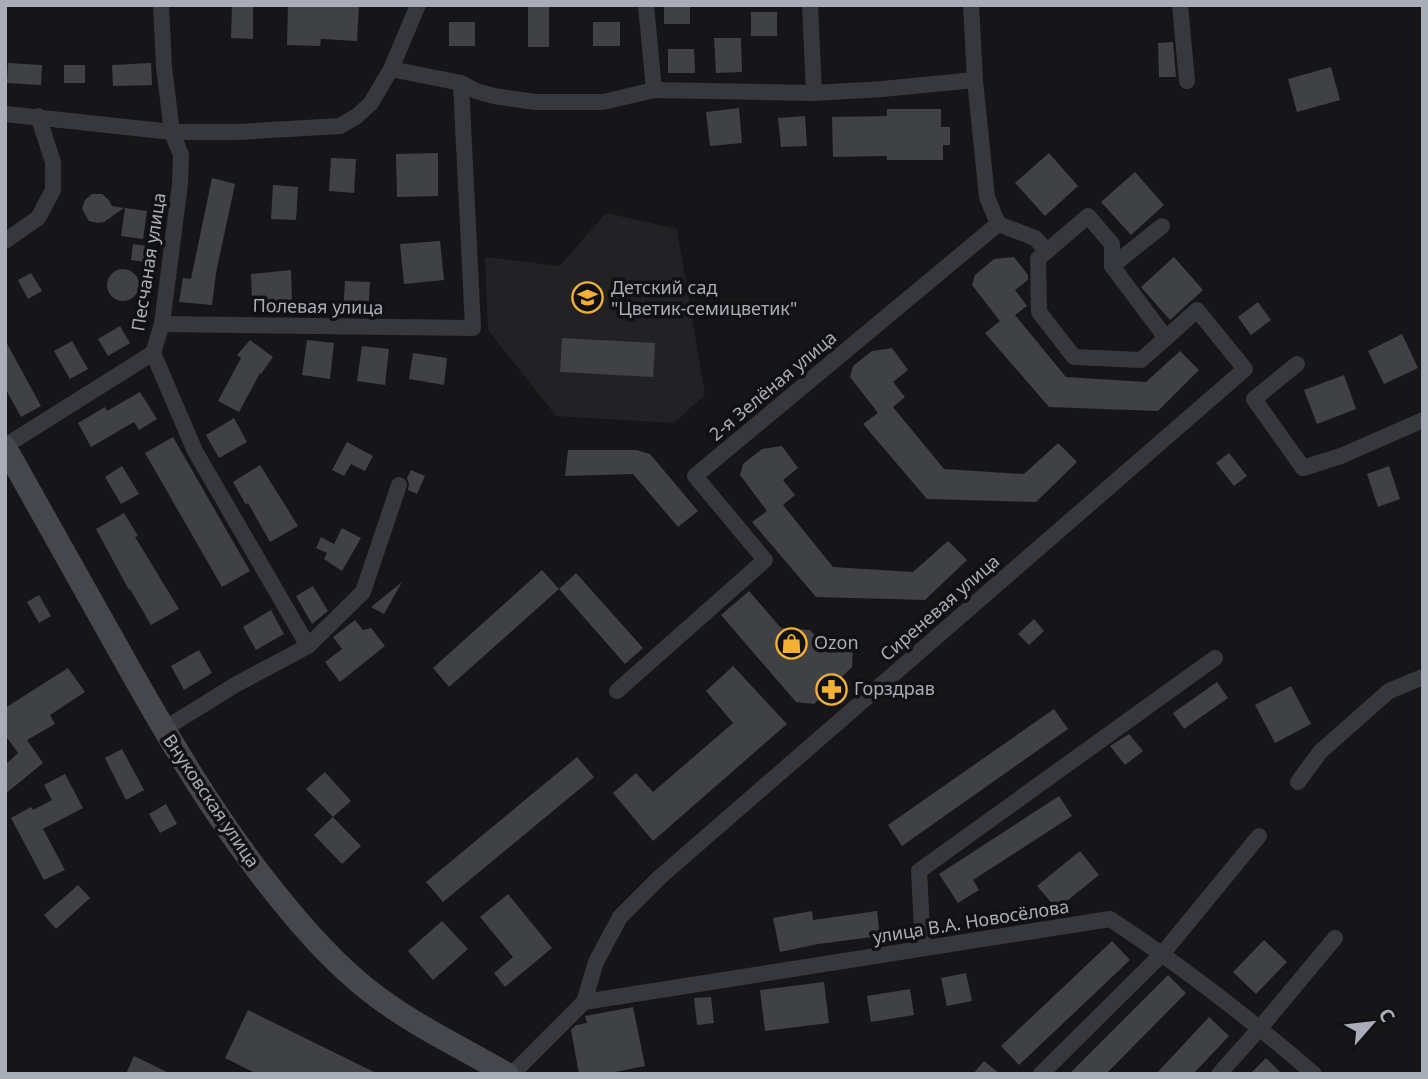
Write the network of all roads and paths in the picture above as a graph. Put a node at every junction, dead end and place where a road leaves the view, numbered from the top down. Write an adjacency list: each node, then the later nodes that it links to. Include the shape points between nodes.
1 (160, 5): 15 (street, Песчаная улица)
2 (418, 5): 7 (street)
3 (646, 5): 11 (street)
4 (810, 5): 12 (street)
5 (971, 5): 8 (street)
6 (1180, 5): 9 (street)
7 (391, 69): 10 (street); 15 (street, via 371,103 340,126)
8 (975, 80): 12 (street); 16 (street, via 987,197)
9 (1187, 81)
10 (461, 83): 11 (street, via 476,91 535,102 603,102); 21 (street, Полевая улица, via 474,328)
11 (654, 90): 12 (street)
12 (814, 93)
13 (5, 114): 14 (street)
14 (38, 116): 15 (street); 18 (street, via 52,162 53,190 38,218)
15 (172, 131): 21 (street, Песчаная улица, via 181,155 180,184)
16 (998, 223): 19 (street, via 1035,238); 31 (street, 2-я Зелёная улица, via 695,476 765,560)
17 (1162, 226): 20 (street)
18 (5, 241)
19 (1047, 251): 20 (street, via 1088,216 1112,244); 22 (street, via 1038,259 1039,312 1074,357 1141,360)
20 (1112, 266): 22 (street)
21 (162, 324): 23 (street, Песчаная улица)
22 (1166, 338): 38 (street, Сиреневая улица, via 1197,310 1245,369 660,877 620,917 596,962)
23 (153, 353): 26 (street, Песчаная улица); 28 (street, via 195,451)
24 (1297, 364): 25 (street, via 1254,399 1303,468)
25 (1423, 420)
26 (5, 447): 32 (main road, Внуковская улица)
27 (399, 485): 28 (street, via 363,592)
28 (308, 646): 32 (street)
29 (1215, 658): 36 (street, via 919,872)
30 (1423, 677): 33 (street, via 1389,691 1320,752)
31 (617, 691)
32 (164, 729): 40 (main road, Внуковская улица, via 207,802 247,857 335,960 392,1008)
33 (1298, 782)
34 (1259, 836): 37 (street)
35 (1335, 938): 39 (street)
36 (923, 948): 37 (street, улица В.А. Новосёлова, via 1110,919); 38 (street, улица В.А. Новосёлова)
37 (1163, 953): 39 (street, улица В.А. Новосёлова); 41 (street)
38 (584, 1002): 40 (street, Сиреневая улица)
39 (1261, 1028): 42 (street); 43 (street, улица В.А. Новосёлова)
40 (510, 1074)
41 (1041, 1074)
42 (1219, 1074)
43 (1314, 1074)

